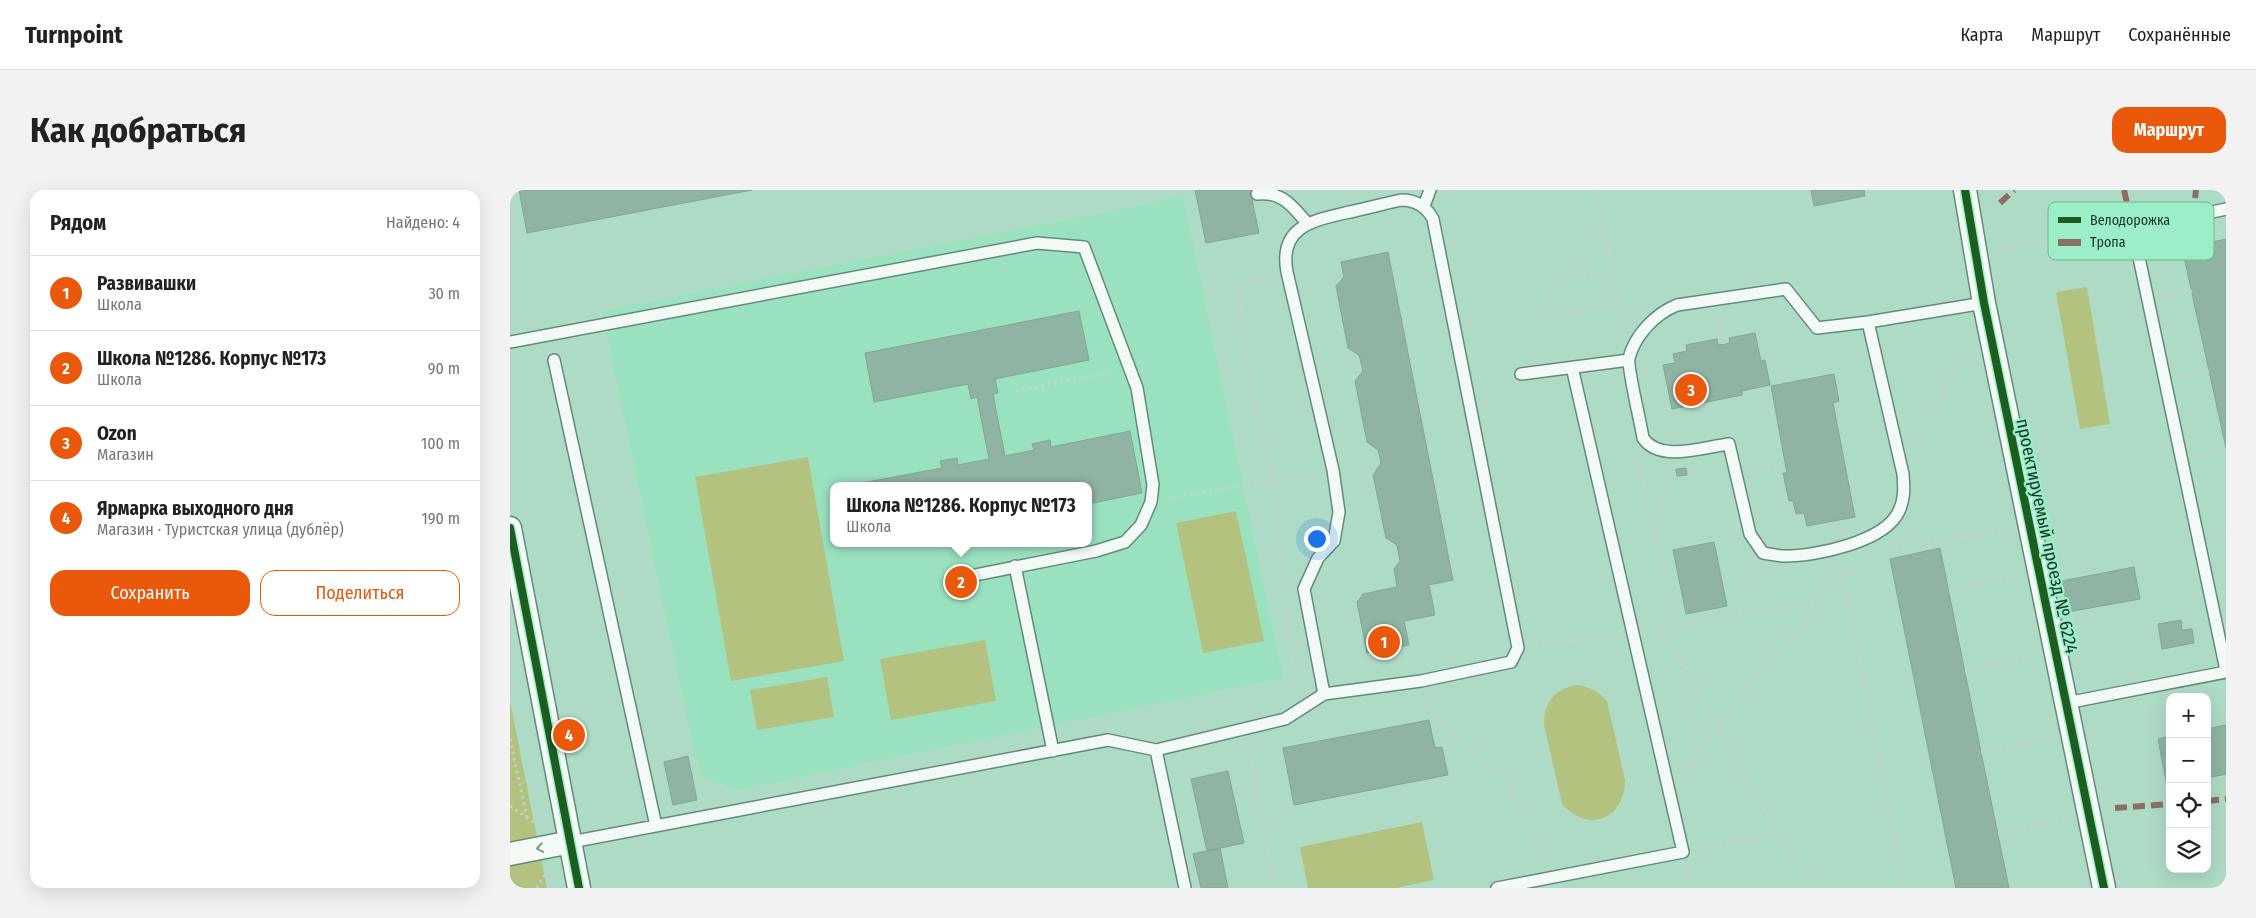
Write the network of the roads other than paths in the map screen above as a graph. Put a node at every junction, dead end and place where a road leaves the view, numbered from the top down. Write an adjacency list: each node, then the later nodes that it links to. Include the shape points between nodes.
1 (1430, 190): 4 (lane)
2 (1965, 190): 7 (street, проектируемый проезд № 6224)
3 (1257, 194): 5 (lane, via 1281,197)
4 (1424, 206): 5 (lane, via 1401,200); 18 (lane, via 1433,219 1518,648 1511,662 1420,681)
5 (1308, 223): 18 (lane, via 1290,239 1285,256 1333,470 1339,512 1334,541 1318,558 1304,588)
6 (2140, 260): 17 (lane)
7 (1984, 303): 8 (lane); 19 (street, проектируемый проезд № 6224)
8 (1868, 322): 11 (lane, via 1817,328 1786,289 1677,305 1664,310 1652,321 1637,340); 11 (lane, via 1905,494 1898,513 1882,530 1838,549 1785,556 1762,553 1750,534 1729,444 1674,452 1649,446 1643,438)
9 (510, 342): 15 (lane, via 1037,243 1084,247 1137,388 1151,476 1151,502 1141,525 1125,542 1096,551)
10 (554, 360): 22 (lane)
11 (1629, 360): 12 (lane)
12 (1572, 367): 13 (lane); 27 (lane, via 1683,852)
13 (1521, 374)
14 (510, 528): 23 (street)
15 (1015, 566): 16 (lane); 21 (lane)
16 (950, 580)
17 (2226, 671): 19 (lane)
18 (1324, 694): 20 (lane, via 1285,719)
19 (2066, 703): 28 (street, проектируемый проезд № 6224)
20 (1156, 750): 21 (lane, via 1108,740); 26 (lane)
21 (1053, 751): 22 (lane)
22 (656, 826): 23 (lane)
23 (571, 842): 24 (street, one-way to 24); 25 (street)
24 (510, 854)
25 (580, 888)
26 (1185, 888)
27 (1497, 888)
28 (2104, 888)

